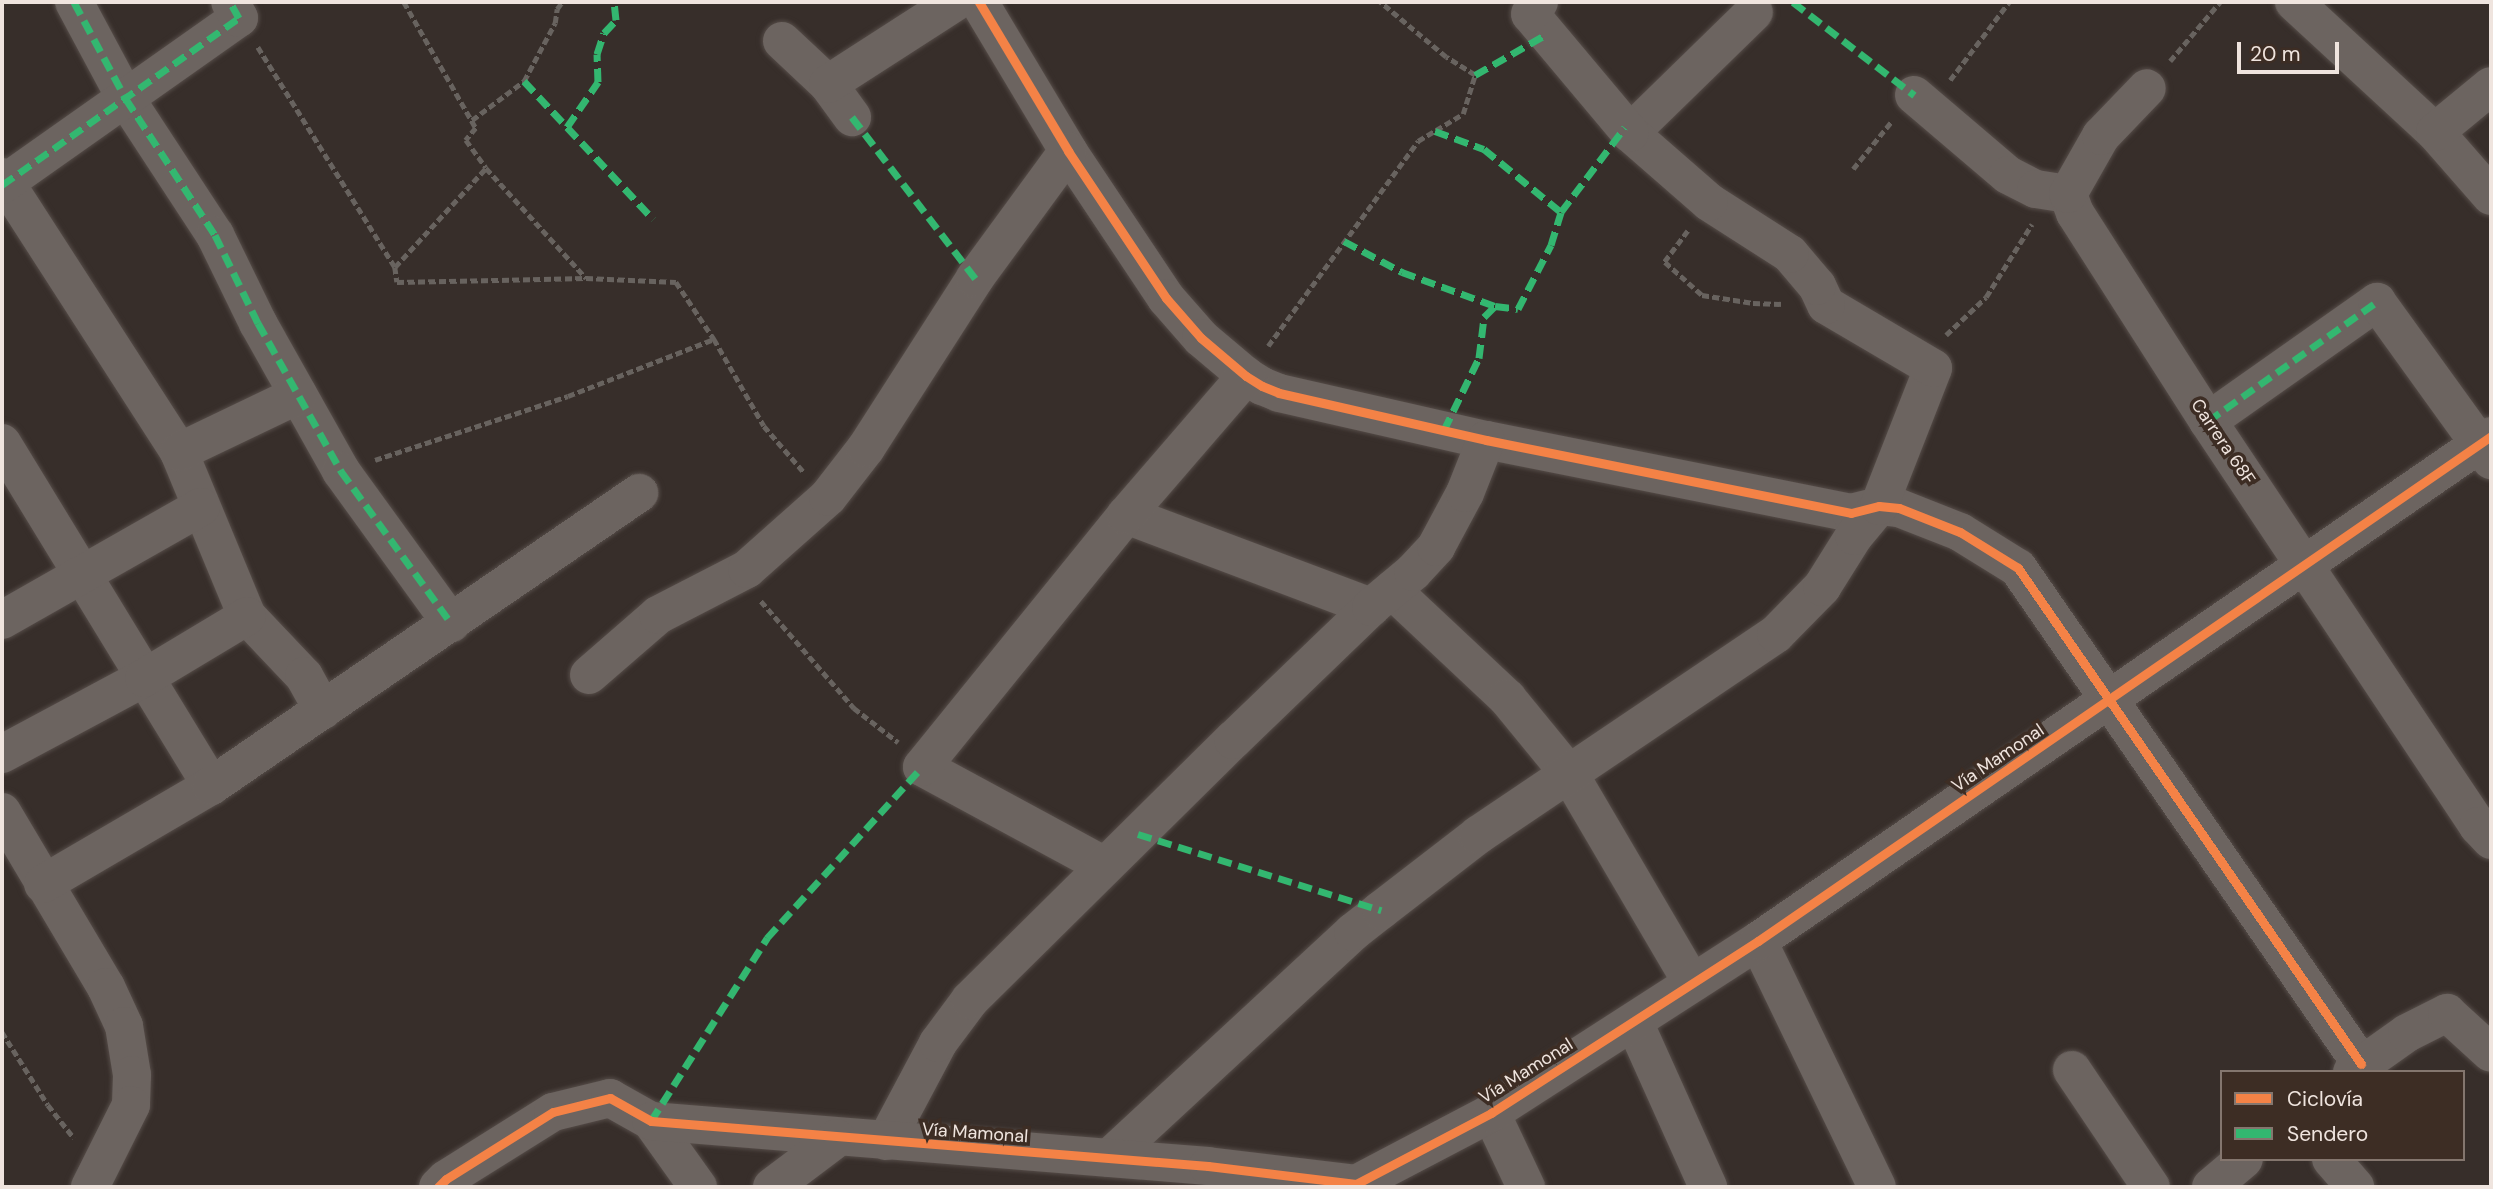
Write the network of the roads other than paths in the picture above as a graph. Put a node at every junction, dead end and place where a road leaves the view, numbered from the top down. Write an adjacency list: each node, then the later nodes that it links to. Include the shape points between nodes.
1 (74, 2): 12 (street)
2 (955, 2): 9 (street)
3 (979, 2): 17 (street)
4 (1539, 2): 16 (street, via 1530,14)
5 (2294, 2): 15 (street)
6 (235, 10): 12 (street)
7 (1754, 12): 16 (street)
8 (782, 41): 9 (street)
9 (828, 84): 14 (street)
10 (2491, 86): 15 (street)
11 (2147, 88): 19 (street, via 2101,136)
12 (126, 99): 18 (street); 22 (street, via 215,235)
13 (1922, 100): 19 (street, via 2008,175 2036,189)
14 (852, 117)
15 (2435, 132): 20 (street)
16 (1630, 133): 30 (street, via 1709,202 1790,254 1817,286 1826,305 1933,368)
17 (1068, 151): 21 (street, via 1166,299 1201,338); 38 (street, via 975,278 866,448 828,497 747,569 658,615)
18 (3, 181): 26 (street)
19 (2059, 193): 23 (street, Carrera 68F)
20 (2491, 196)
21 (1246, 376): 24 (street, via 1279,393); 31 (street)
22 (298, 395): 26 (street); 37 (street, via 341,471)
23 (2208, 421): 25 (street, via 2377,302); 32 (street, Carrera 68F)
24 (1486, 440): 30 (street, via 1851,513); 34 (street, via 1453,521 1436,547)
25 (2487, 447): 32 (street, Vía Mamonal)
26 (179, 452): 29 (street)
27 (8, 467): 33 (street)
28 (639, 493): 37 (street)
29 (201, 506): 33 (street); 35 (street)
30 (1879, 506): 40 (street, via 1960,532 2018,568); 43 (street, via 1822,587 1776,634)
31 (1126, 514): 34 (street); 47 (street, via 922,767)
32 (2304, 563): 40 (street, Vía Mamonal); 46 (street, Carrera 68F)
33 (83, 576): 36 (street); 39 (street)
34 (1381, 598): 43 (street, via 1507,698); 47 (street)
35 (247, 616): 39 (street); 41 (street, via 304,676)
36 (2, 620)
37 (451, 623): 41 (street)
38 (589, 675)
39 (145, 678): 42 (street); 44 (street)
40 (2111, 700): 49 (street, Vía Mamonal); 53 (street)
41 (323, 710): 44 (street)
42 (2, 754)
43 (1570, 775): 50 (street); 59 (street, via 1478,835 1353,932)
44 (211, 786): 48 (street)
45 (2, 812): 48 (street)
46 (2491, 840)
47 (1105, 866): 58 (street, via 970,1000 938,1043)
48 (43, 884): 62 (street, via 106,987 124,1026 132,1074 131,1105)
49 (1758, 941): 50 (street, Vía Mamonal); 68 (street)
50 (1692, 983): 51 (street, Vía Mamonal)
51 (1634, 1022): 55 (street, Vía Mamonal); 67 (street)
52 (2491, 1053): 53 (street, via 2446,1013)
53 (2357, 1068)
54 (2072, 1070): 69 (street)
55 (1491, 1113): 59 (street, Vía Mamonal, via 1356,1184); 66 (street)
56 (651, 1121): 57 (street, Vía Mamonal); 63 (street, Vía Mamonal, via 610,1098 554,1112); 64 (street)
57 (837, 1138): 58 (street, Vía Mamonal); 65 (street)
58 (886, 1142): 59 (street, Vía Mamonal)
59 (1109, 1158)
60 (2242, 1161): 70 (street)
61 (2333, 1161): 71 (street)
62 (94, 1178)
63 (445, 1184)
64 (698, 1187)
65 (772, 1187)
66 (1526, 1187)
67 (1708, 1187)
68 (1877, 1187)
69 (2151, 1187)
70 (2211, 1187)
71 (2355, 1187)

